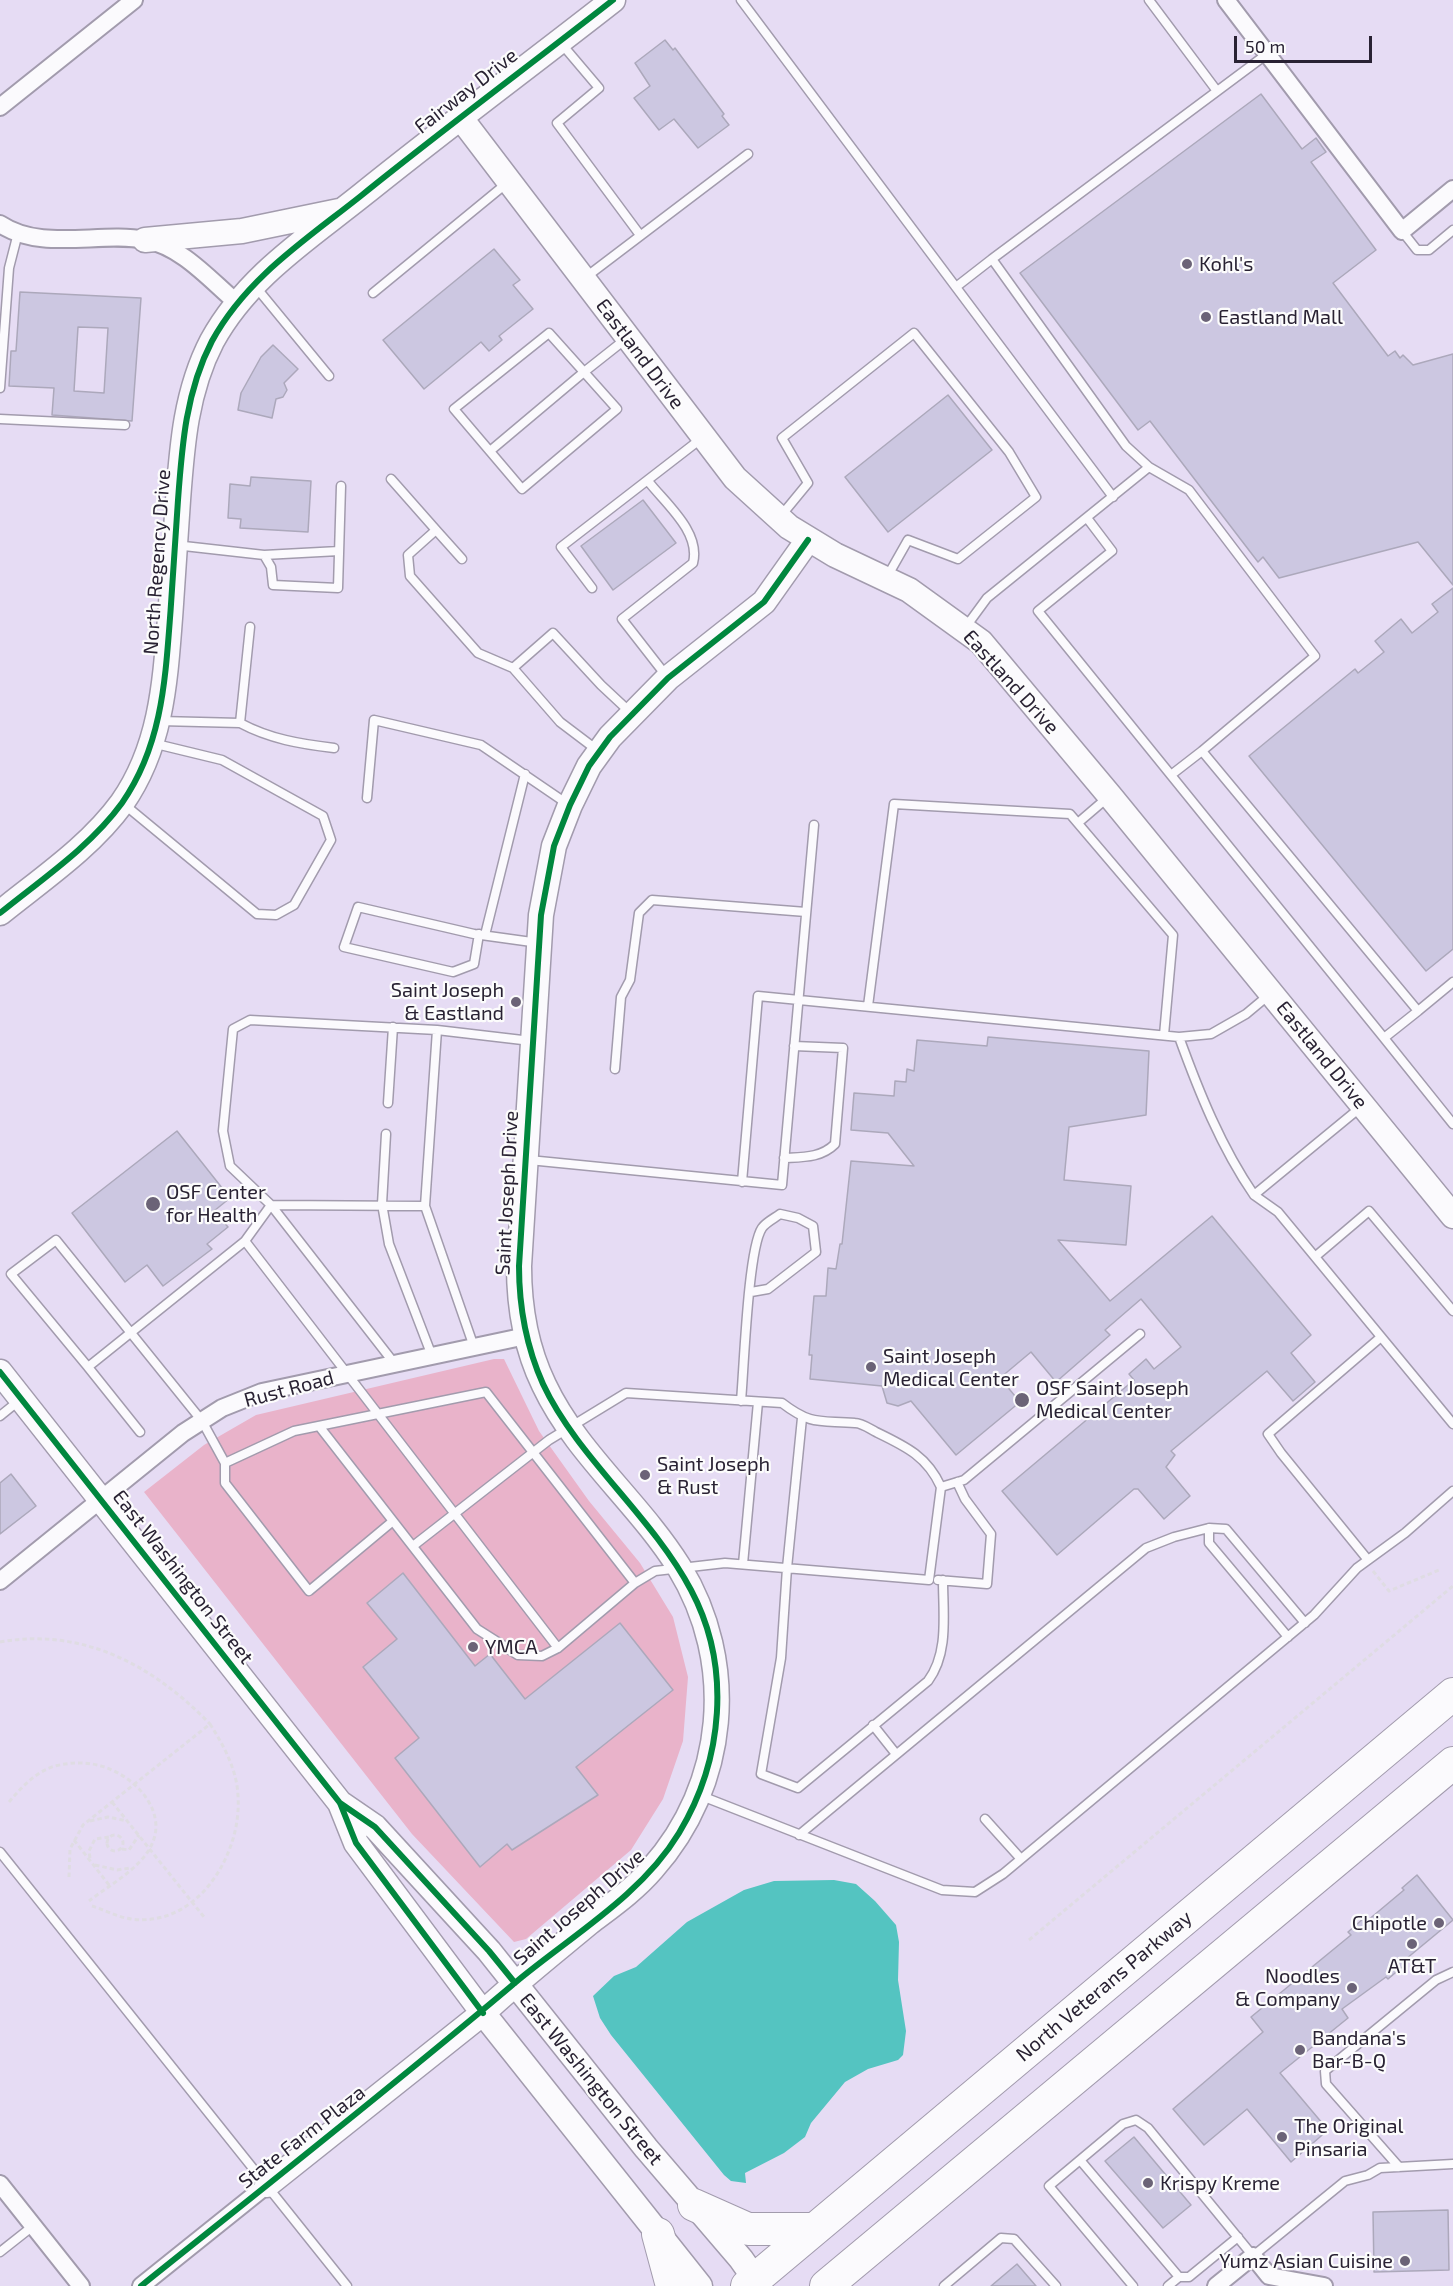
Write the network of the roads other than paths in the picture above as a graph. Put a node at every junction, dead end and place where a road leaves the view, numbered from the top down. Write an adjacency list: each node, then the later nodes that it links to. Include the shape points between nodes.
1 (134, 0): 9 (street)
2 (613, 0): 6 (main road, Fairway Drive)
3 (741, 0): 24 (lane)
4 (1149, 0): 8 (lane)
5 (1226, 0): 7 (street)
6 (559, 41): 10 (main road, Fairway Drive); 19 (lane, via 599,88 557,123)
7 (1267, 54): 8 (lane); 17 (street)
8 (1217, 91): 21 (lane)
9 (0, 107)
10 (460, 117): 12 (main road, Eastland Drive); 14 (main road, Fairway Drive)
11 (748, 154): 19 (lane)
12 (509, 181): 22 (main road, Eastland Drive); 25 (lane)
13 (1453, 189): 17 (street)
14 (342, 211): 20 (main road, via 242,231); 23 (main road, North Regency Drive)
15 (0, 224): 18 (street)
16 (1453, 230): 17 (lane, via 1429,250 1417,250)
17 (1402, 231)
18 (18, 233): 20 (street, via 38,238); 30 (lane, via 9,268)
19 (640, 235): 22 (lane)
20 (145, 240): 26 (street, via 174,249)
21 (992, 259): 24 (lane); 35 (lane, via 1126,446)
22 (583, 279): 27 (main road, Eastland Drive)
23 (253, 284): 26 (main road, North Regency Drive); 29 (lane)
24 (956, 286): 39 (lane)
25 (373, 292)
26 (236, 302): 44 (main road, North Regency Drive, via 212,341 191,395 182,448)
27 (627, 337): 28 (lane); 33 (main road, Eastland Drive)
28 (584, 372): 34 (lane); 34 (lane, via 617,409 557,460 522,489); 34 (lane, via 549,333 454,409)
29 (328, 376)
30 (0, 388)
31 (0, 419): 32 (lane)
32 (125, 425)
33 (703, 438): 37 (lane); 41 (main road, Eastland Drive, via 735,478)
34 (490, 451)
35 (1149, 467): 39 (lane); 58 (lane, via 1189,490 1315,656)
36 (391, 479): 42 (lane)
37 (648, 481): 49 (lane, via 561,547); 53 (lane, via 690,535 696,552 693,562 622,619)
38 (341, 486): 45 (lane)
39 (1113, 496): 40 (lane)
40 (1087, 518): 51 (lane, via 987,598); 61 (lane, via 1112,551 1038,611)
41 (779, 519): 43 (main road, Eastland Drive); 48 (lane, via 808,483 782,438 914,333 1009,452 1036,497 958,559 908,540)
42 (436, 530): 47 (lane); 52 (lane, via 408,555 410,576 478,653)
43 (808, 540): 48 (main road, Eastland Drive); 53 (main road, Saint Joseph Drive, via 764,602)
44 (175, 545): 46 (lane); 56 (main road, North Regency Drive, via 166,679)
45 (339, 551): 46 (lane); 46 (lane, via 338,588 273,585 271,567)
46 (264, 555)
47 (462, 559)
48 (887, 577): 51 (main road, Eastland Drive)
49 (592, 588)
50 (250, 627): 55 (lane)
51 (964, 628): 62 (main road, Eastland Drive, via 998,660)
52 (513, 668): 54 (lane, via 553,633); 59 (lane, via 560,722)
53 (668, 678): 54 (main road, Saint Joseph Drive)
54 (631, 714): 59 (main road, Saint Joseph Drive)
55 (240, 723): 56 (lane); 57 (lane, via 290,743)
56 (156, 732): 64 (main road, North Regency Drive, via 142,769); 64 (lane, via 222,760 323,816 331,840 294,905 276,915 256,914)
57 (334, 748)
58 (1202, 751): 61 (lane); 76 (lane)
59 (600, 752): 65 (main road, Saint Joseph Drive)
60 (525, 774): 63 (lane, via 482,745 374,720); 65 (lane); 70 (lane)
61 (1170, 775): 81 (lane)
62 (1110, 796): 66 (lane); 73 (main road, Eastland Drive)
63 (367, 798)
64 (122, 802): 69 (main road, North Regency Drive, via 75,853)
65 (570, 805): 71 (main road, Saint Joseph Drive, via 548,870)
66 (1079, 822): 75 (lane, via 1071,814 894,804); 79 (lane, via 1173,935)
67 (814, 825): 68 (lane)
68 (806, 912): 74 (lane); 84 (lane, via 652,900 639,913 630,980 621,997)
69 (0, 913)
70 (482, 935): 70 (lane, via 358,907 344,947 453,972 474,964); 71 (lane)
71 (539, 943): 82 (main road, Saint Joseph Drive)
72 (1453, 982): 76 (lane)
73 (1272, 993): 80 (lane, via 1211,1035); 86 (main road, Eastland Drive)
74 (798, 999): 75 (lane); 83 (lane); 91 (lane, via 758,996)
75 (868, 1006): 79 (lane)
76 (1418, 1011): 81 (lane)
77 (393, 1027): 78 (lane); 85 (lane); 94 (lane, via 250,1020 233,1029 224,1131 230,1166)
78 (437, 1030): 82 (lane); 95 (lane)
79 (1164, 1035): 80 (lane)
80 (1179, 1036): 92 (lane, via 1203,1102 1239,1174)
81 (1384, 1038): 87 (lane)
82 (533, 1041): 90 (main road, Saint Joseph Drive)
83 (794, 1046): 89 (lane); 89 (lane, via 843,1048 835,1144 817,1156)
84 (615, 1069)
85 (388, 1103)
86 (1364, 1105): 92 (lane); 96 (main road, Eastland Drive)
87 (1453, 1124)
88 (386, 1134): 93 (lane)
89 (784, 1158): 91 (lane, via 782,1185)
90 (525, 1159): 91 (lane); 103 (main road, Saint Joseph Drive, via 519,1289)
91 (742, 1182)
92 (1254, 1195): 98 (lane, via 1278,1212)
93 (382, 1204): 94 (lane); 95 (lane); 106 (lane, via 389,1244)
94 (271, 1205): 97 (lane); 107 (lane)
95 (425, 1206): 105 (lane)
96 (1453, 1216)
97 (245, 1241): 101 (lane); 110 (lane)
98 (1316, 1256): 100 (lane, via 1369,1211); 104 (lane)
99 (751, 1292): 99 (lane, via 755,1244 763,1226 780,1214 813,1226 816,1252 768,1289); 112 (lane)
100 (1453, 1311)
101 (131, 1332): 108 (lane); 108 (lane, via 56,1240 11,1274); 117 (lane)
102 (1140, 1335): 124 (lane)
103 (526, 1336): 105 (street, Rust Road); 120 (main road, Saint Joseph Drive, via 544,1385)
104 (1381, 1337): 118 (lane); 132 (lane, via 1268,1434)
105 (474, 1347): 106 (street, Rust Road)
106 (432, 1356): 107 (street, Rust Road)
107 (395, 1364): 110 (street, Rust Road)
108 (88, 1367): 121 (lane)
109 (0, 1372): 111 (main road, East Washington Street)
110 (346, 1374): 114 (lane); 117 (street, Rust Road, via 262,1392)
111 (21, 1399): 115 (lane); 127 (main road, East Washington Street)
112 (741, 1401): 113 (lane); 120 (lane, via 626,1393)
113 (759, 1402): 116 (lane, via 782,1403); 133 (lane)
114 (377, 1414): 119 (lane); 122 (lane, via 486,1392); 128 (lane)
115 (0, 1416)
116 (802, 1419): 125 (lane, via 857,1423 913,1449); 135 (lane)
117 (202, 1420): 123 (lane); 127 (street, Rust Road)
118 (1453, 1424)
119 (320, 1426): 123 (lane, via 294,1431); 129 (lane)
120 (571, 1429): 122 (lane); 134 (main road, Saint Joseph Drive)
121 (140, 1432)
122 (533, 1453): 128 (lane); 139 (lane)
123 (225, 1463): 129 (lane, via 225,1483 309,1591)
124 (957, 1482): 125 (lane); 137 (lane, via 991,1534 987,1584)
125 (940, 1487): 136 (lane)
126 (1453, 1491): 132 (lane)
127 (102, 1500): 138 (street, Rust Road); 148 (main road, East Washington Street)
128 (454, 1514): 131 (lane); 142 (lane)
129 (393, 1521): 131 (lane)
130 (1209, 1528): 140 (lane, via 1226,1529); 141 (lane, via 1209,1543); 145 (lane, via 1146,1548)
131 (413, 1545): 142 (lane, via 477,1629 518,1655 542,1656)
132 (1368, 1560): 140 (lane)
133 (743, 1564): 134 (lane); 135 (lane)
134 (679, 1567): 139 (lane, via 655,1571); 147 (main road, Saint Joseph Drive, via 709,1632 718,1697 713,1750)
135 (787, 1568): 136 (lane); 144 (lane, via 781,1658 761,1774 798,1788)
136 (929, 1580): 137 (lane)
137 (943, 1580): 144 (lane, via 943,1639 938,1668 928,1681)
138 (0, 1581)
139 (635, 1583): 142 (lane)
140 (1305, 1623): 141 (lane)
141 (1288, 1637): 152 (lane)
142 (558, 1648)
143 (1453, 1694): 163 (highway, North Veterans Parkway)
144 (873, 1725): 145 (lane)
145 (896, 1754): 150 (lane)
146 (1453, 1763): 169 (highway)
147 (698, 1795): 150 (lane); 154 (main road, Saint Joseph Drive, via 677,1837 652,1869)
148 (340, 1803): 154 (main road, East Washington Street, via 375,1827); 155 (main road, East Washington Street, via 356,1843)
149 (985, 1819): 152 (lane)
150 (799, 1835): 152 (lane, via 942,1890 975,1892)
151 (0, 1852): 160 (lane)
152 (1021, 1859)
153 (1453, 1972): 158 (lane, via 1436,1980 1325,2071 1326,2084)
154 (515, 1983): 155 (main road, Saint Joseph Drive); 161 (main road, East Washington Street)
155 (483, 2013): 160 (main road, State Farm Plaza); 164 (main road, East Washington Street)
156 (1080, 2160): 165 (lane, via 1123,2124 1136,2120 1148,2127); 168 (lane); 178 (lane, via 1049,2186)
157 (1453, 2164): 158 (lane)
158 (1399, 2167): 167 (lane, via 1380,2168 1345,2181)
159 (0, 2184): 162 (street)
160 (267, 2185): 172 (street, State Farm Plaza); 173 (lane)
161 (694, 2205): 163 (highway, via 748,2229); 170 (main road, East Washington Street)
162 (33, 2226): 166 (lane); 171 (street)
163 (815, 2229): 170 (highway, North Veterans Parkway)
164 (658, 2234): 174 (highway); 175 (main road, East Washington Street)
165 (1238, 2237): 167 (lane); 168 (lane, via 1190,2277)
166 (0, 2253)
167 (1253, 2256): 180 (street); 181 (street, via 1269,2276)
168 (1179, 2277): 179 (lane)
169 (836, 2281)
170 (754, 2284)
171 (81, 2286)
172 (141, 2286)
173 (347, 2286)
174 (672, 2286)
175 (700, 2286)
176 (944, 2286): 177 (lane, via 1001,2238 1008,2237)
177 (1056, 2286)
178 (1133, 2286)
179 (1168, 2286)
180 (1216, 2286)
181 (1324, 2286)

